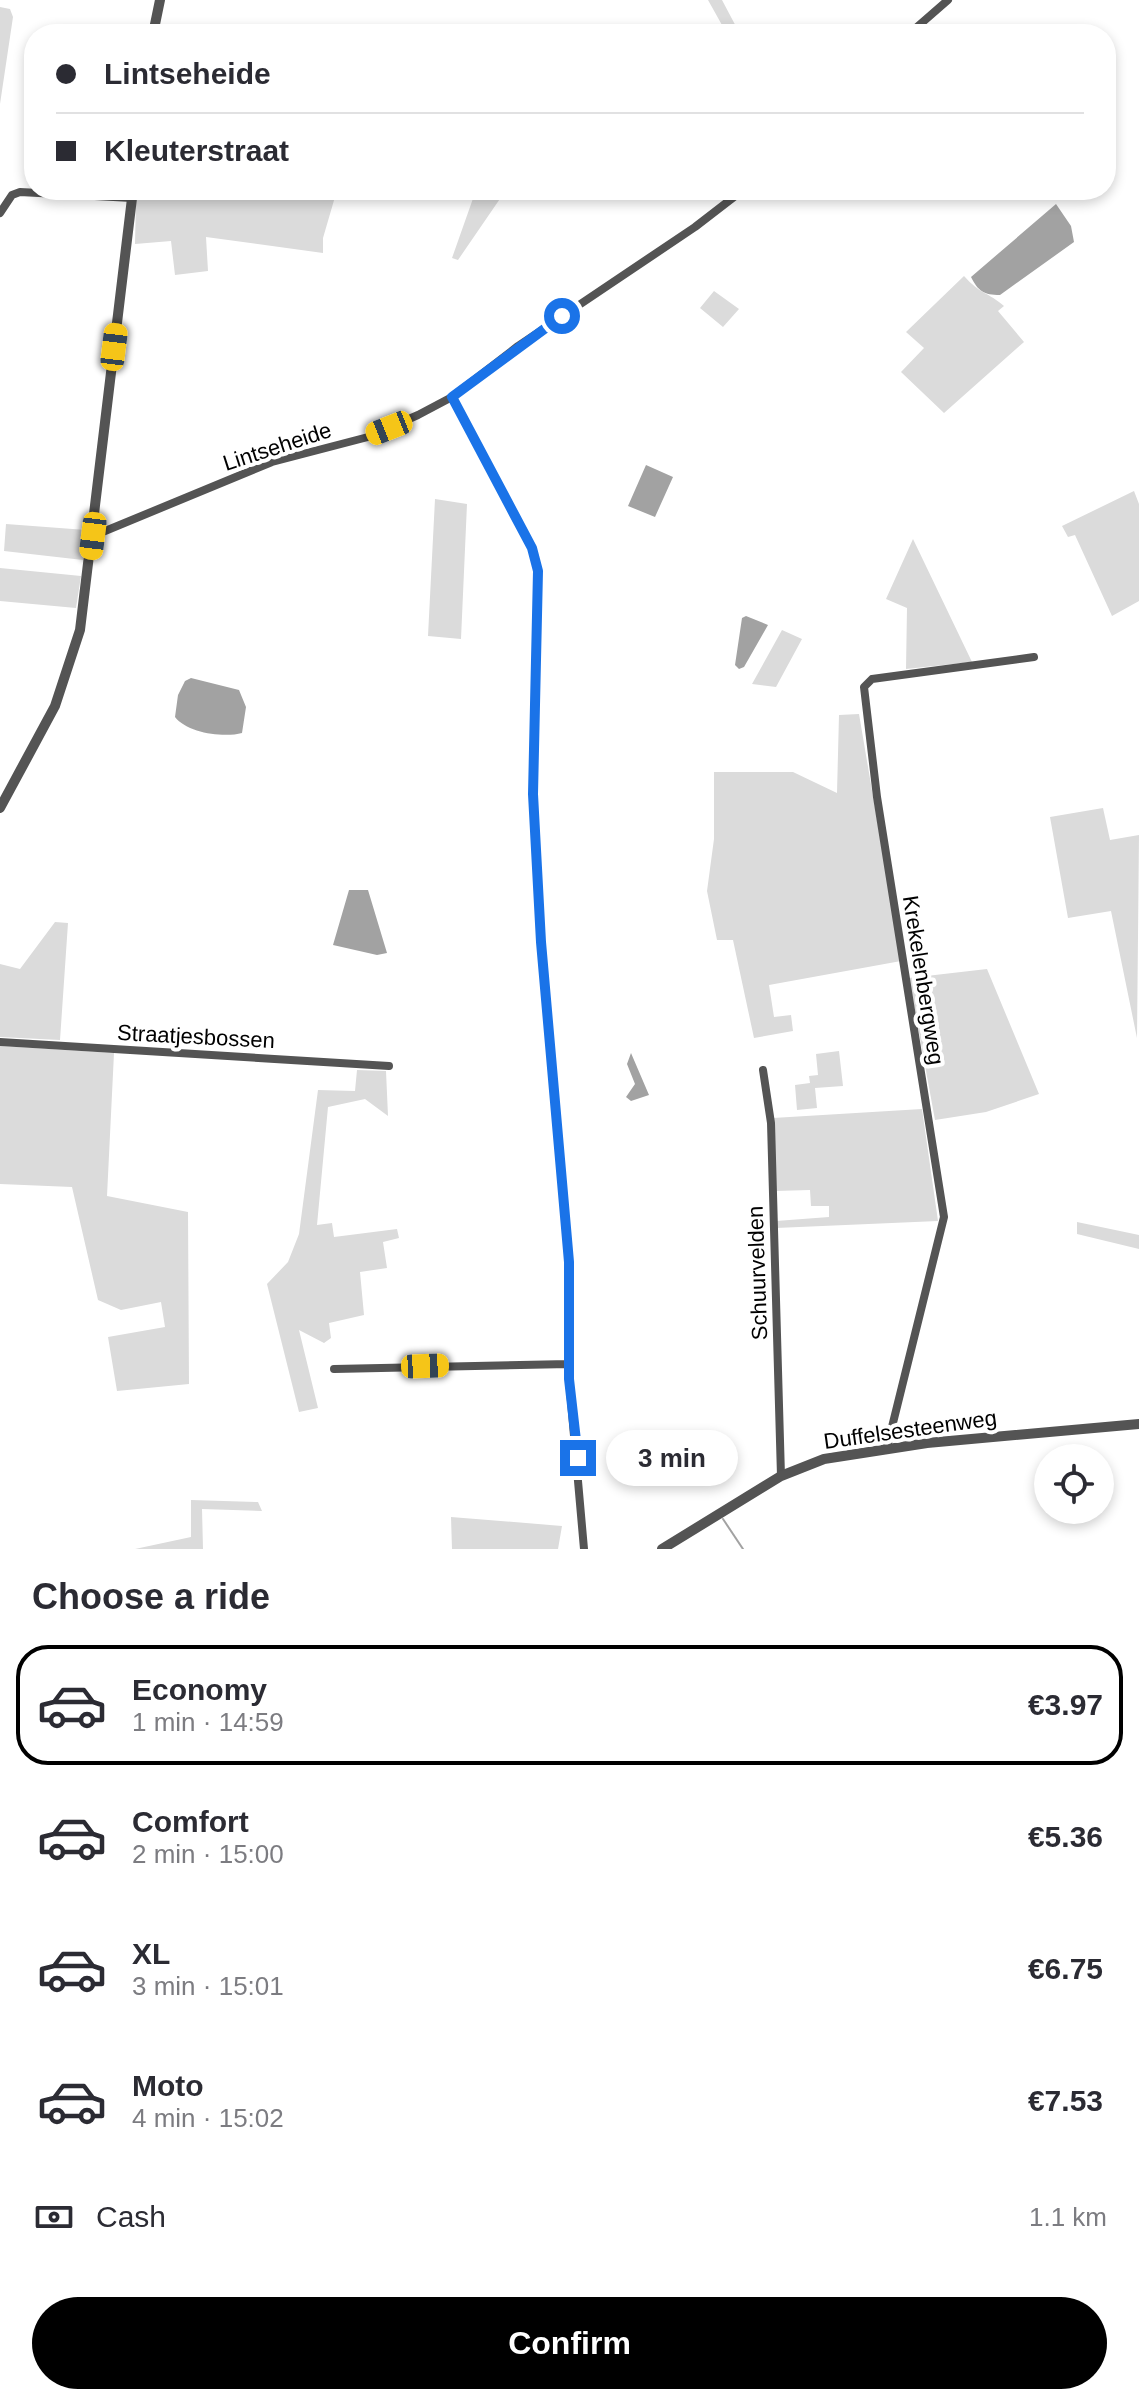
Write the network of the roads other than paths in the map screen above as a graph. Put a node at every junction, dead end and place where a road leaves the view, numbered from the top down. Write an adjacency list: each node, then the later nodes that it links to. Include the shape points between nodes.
1 (160, 0): 3 (street)
2 (948, 0): 4 (street)
3 (155, 24)
4 (920, 24)
5 (24, 192): 8 (street, via 12,195)
6 (132, 200): 10 (street)
7 (730, 200): 9 (street, Lintseheide)
8 (0, 213)
9 (452, 397): 10 (street, Lintseheide, via 368,437 272,462); 16 (street, via 532,548 538,571 533,794 569,1262)
10 (93, 536): 12 (street, via 71,664 55,706)
11 (1034, 657): 19 (street, Krekelenbergweg, via 872,679 864,687 944,1217)
12 (0, 808)
13 (0, 1042): 14 (street, Straatjesbossen)
14 (389, 1066)
15 (763, 1070): 20 (street, Schuurvelden, via 771,1123)
16 (569, 1364): 17 (street); 21 (street)
17 (334, 1369)
18 (1139, 1424): 19 (street, Duffelsesteenweg)
19 (887, 1447): 20 (street, Duffelsesteenweg, via 824,1459)
20 (781, 1476): 22 (street, Duffelsesteenweg)
21 (584, 1549)
22 (662, 1549)

